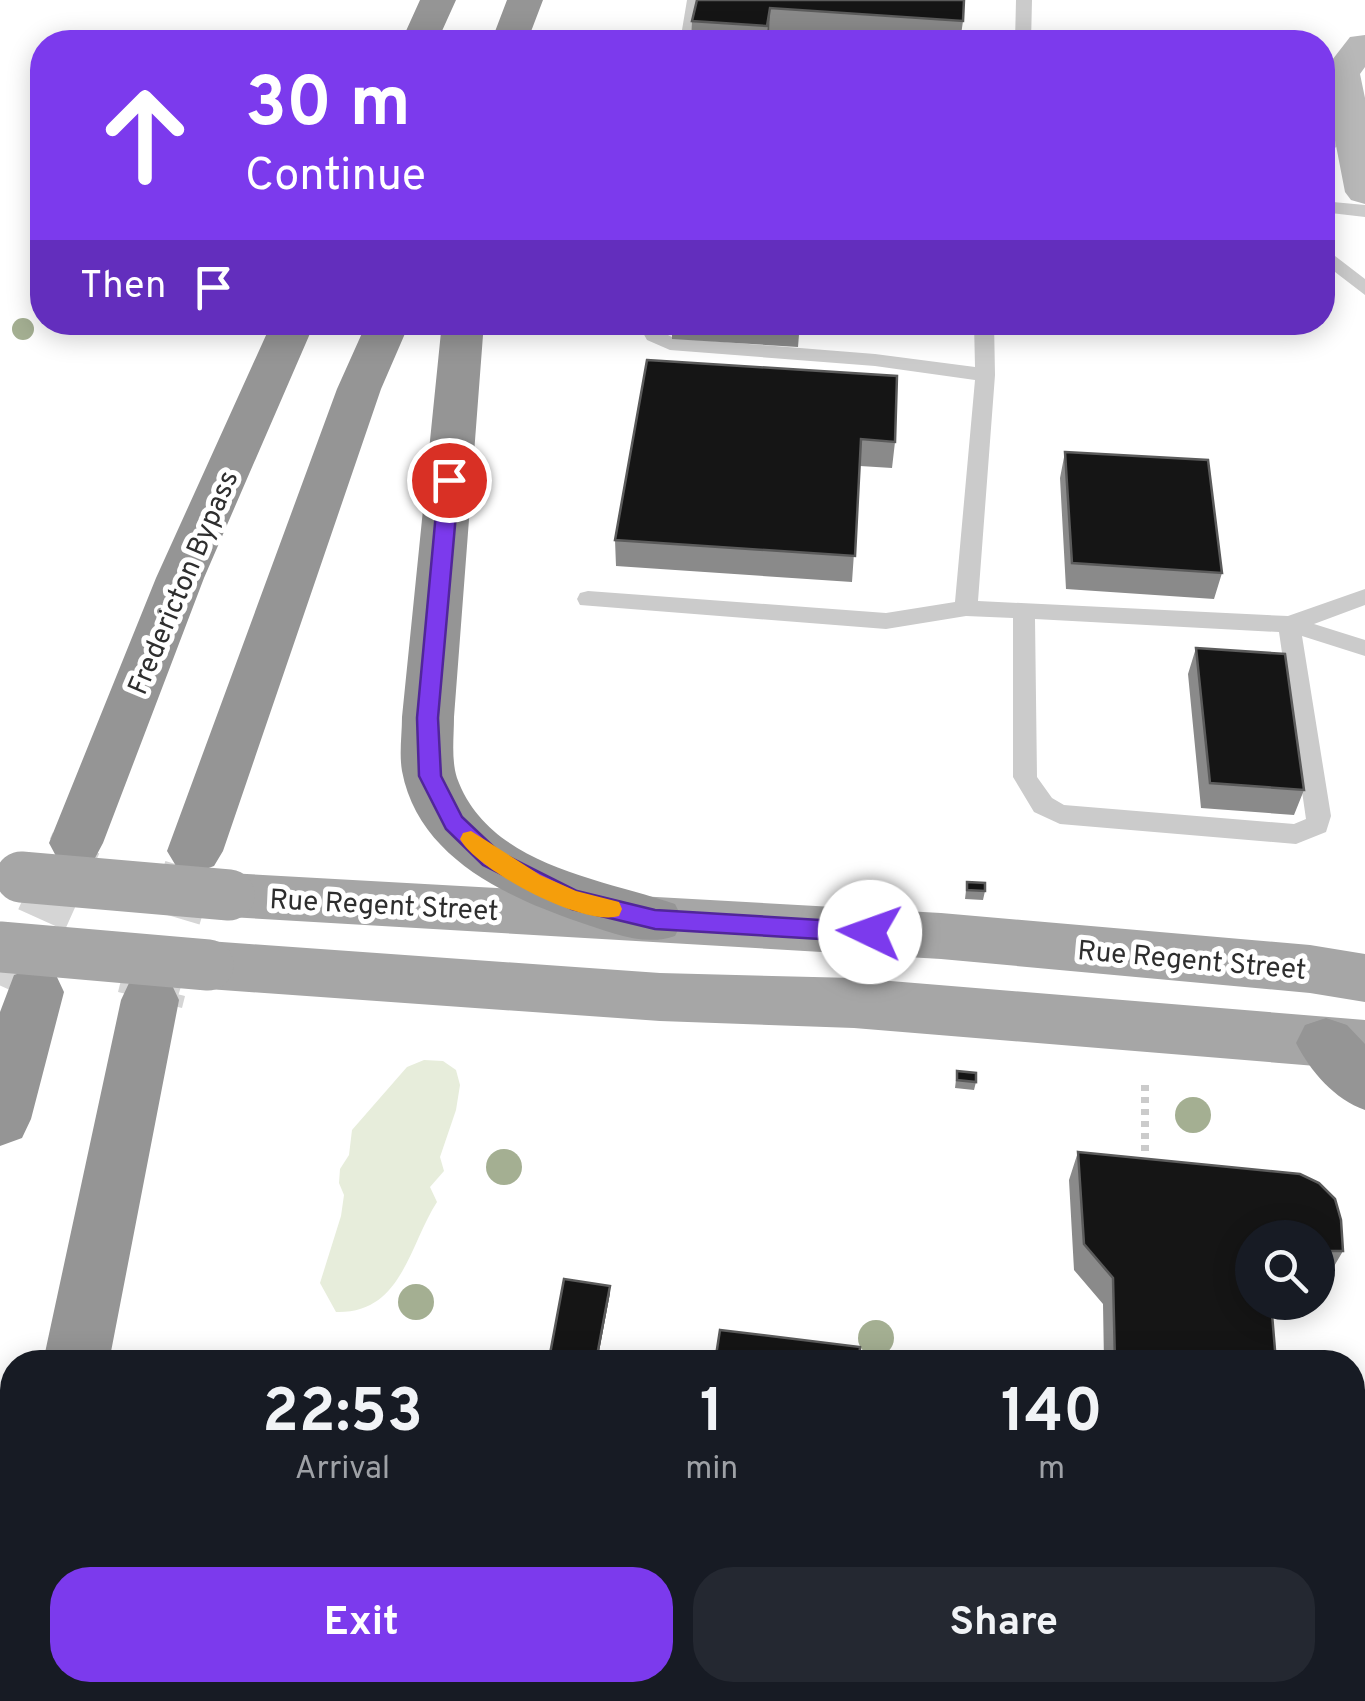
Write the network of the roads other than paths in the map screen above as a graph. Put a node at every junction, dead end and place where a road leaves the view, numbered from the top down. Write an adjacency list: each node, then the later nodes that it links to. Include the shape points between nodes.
1 (438, 0): 5 (highway)
2 (526, 0): 6 (highway)
3 (694, 0): 7 (lane)
4 (1024, 0): 8 (lane)
5 (424, 30)
6 (514, 30)
7 (690, 30)
8 (1023, 30)
9 (1363, 37): 10 (main road, via 1340,73)
10 (1345, 102): 11 (lane); 12 (main road)
11 (1335, 132)
12 (1365, 192)
13 (1335, 208): 14 (lane)
14 (1365, 211)
15 (1335, 263): 16 (lane)
16 (1365, 289)
17 (288, 335): 29 (highway, Fredericton Bypass, via 180,578)
18 (383, 335): 30 (highway)
19 (462, 335): 32 (highway, via 428,718 430,776 454,823 491,858 572,900)
20 (654, 335): 22 (lane, via 670,344)
21 (984, 335): 22 (lane)
22 (985, 375): 25 (lane)
23 (1365, 597): 27 (lane)
24 (588, 600): 25 (lane, via 886,621)
25 (966, 608): 26 (lane)
26 (1024, 611): 27 (lane); 27 (lane, via 1025,778 1043,805 1079,817 1296,834 1316,825 1318,816)
27 (1289, 624): 28 (lane)
28 (1365, 648)
29 (76, 843)
30 (195, 851)
31 (10, 877): 32 (main road, Rue Regent Street, bridge)
32 (655, 920): 33 (main road, Rue Regent Street)
33 (1337, 967): 34 (main road, Rue Regent Street)
34 (1365, 978)
35 (11, 986): 37 (main road, bridge, via 208,965 660,997 854,1003); 38 (highway)
36 (150, 1000): 39 (highway)
37 (1352, 1057)
38 (0, 1118)
39 (78, 1350)

